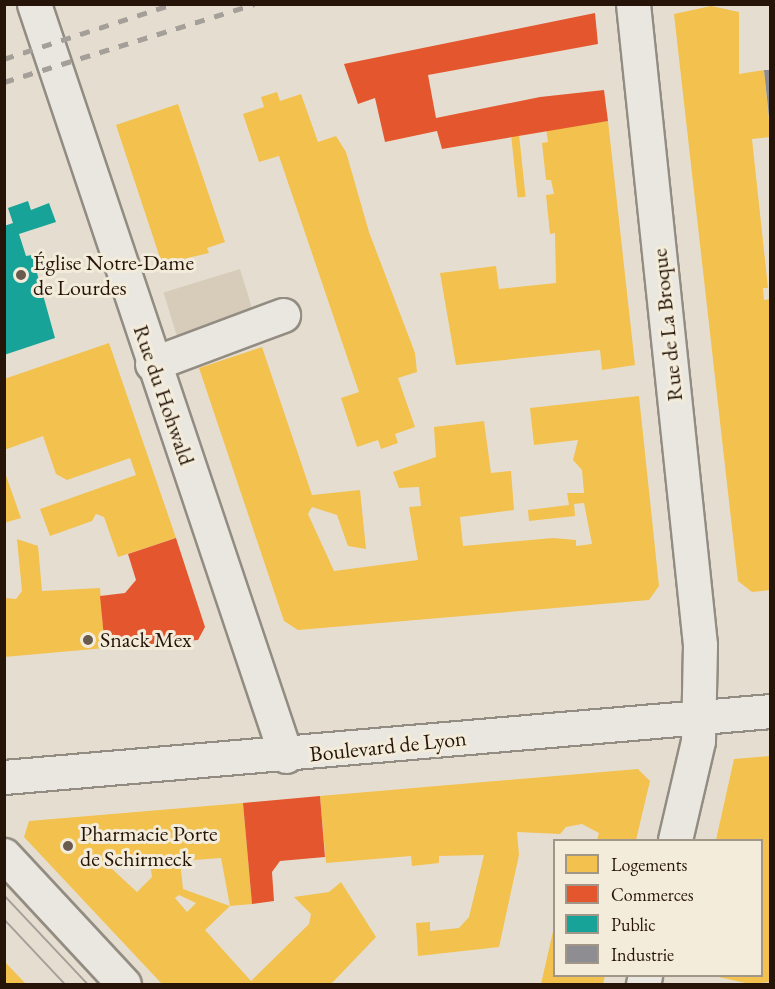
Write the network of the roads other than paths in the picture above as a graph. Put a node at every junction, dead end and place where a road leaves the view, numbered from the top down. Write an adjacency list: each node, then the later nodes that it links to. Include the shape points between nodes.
1 (34, 4): 4 (street, Rue du Hohwald)
2 (633, 4): 6 (street, Rue de La Broque, via 700,645)
3 (284, 315): 4 (street)
4 (152, 364): 7 (street, Rue du Hohwald, via 264,682)
5 (771, 711): 6 (street, Boulevard de Lyon)
6 (701, 716): 7 (street, Boulevard de Lyon); 9 (street, Rue de La Broque)
7 (286, 756): 8 (street, Boulevard de Lyon)
8 (4, 777)
9 (675, 839)
10 (4, 855): 11 (street)
11 (124, 984)

